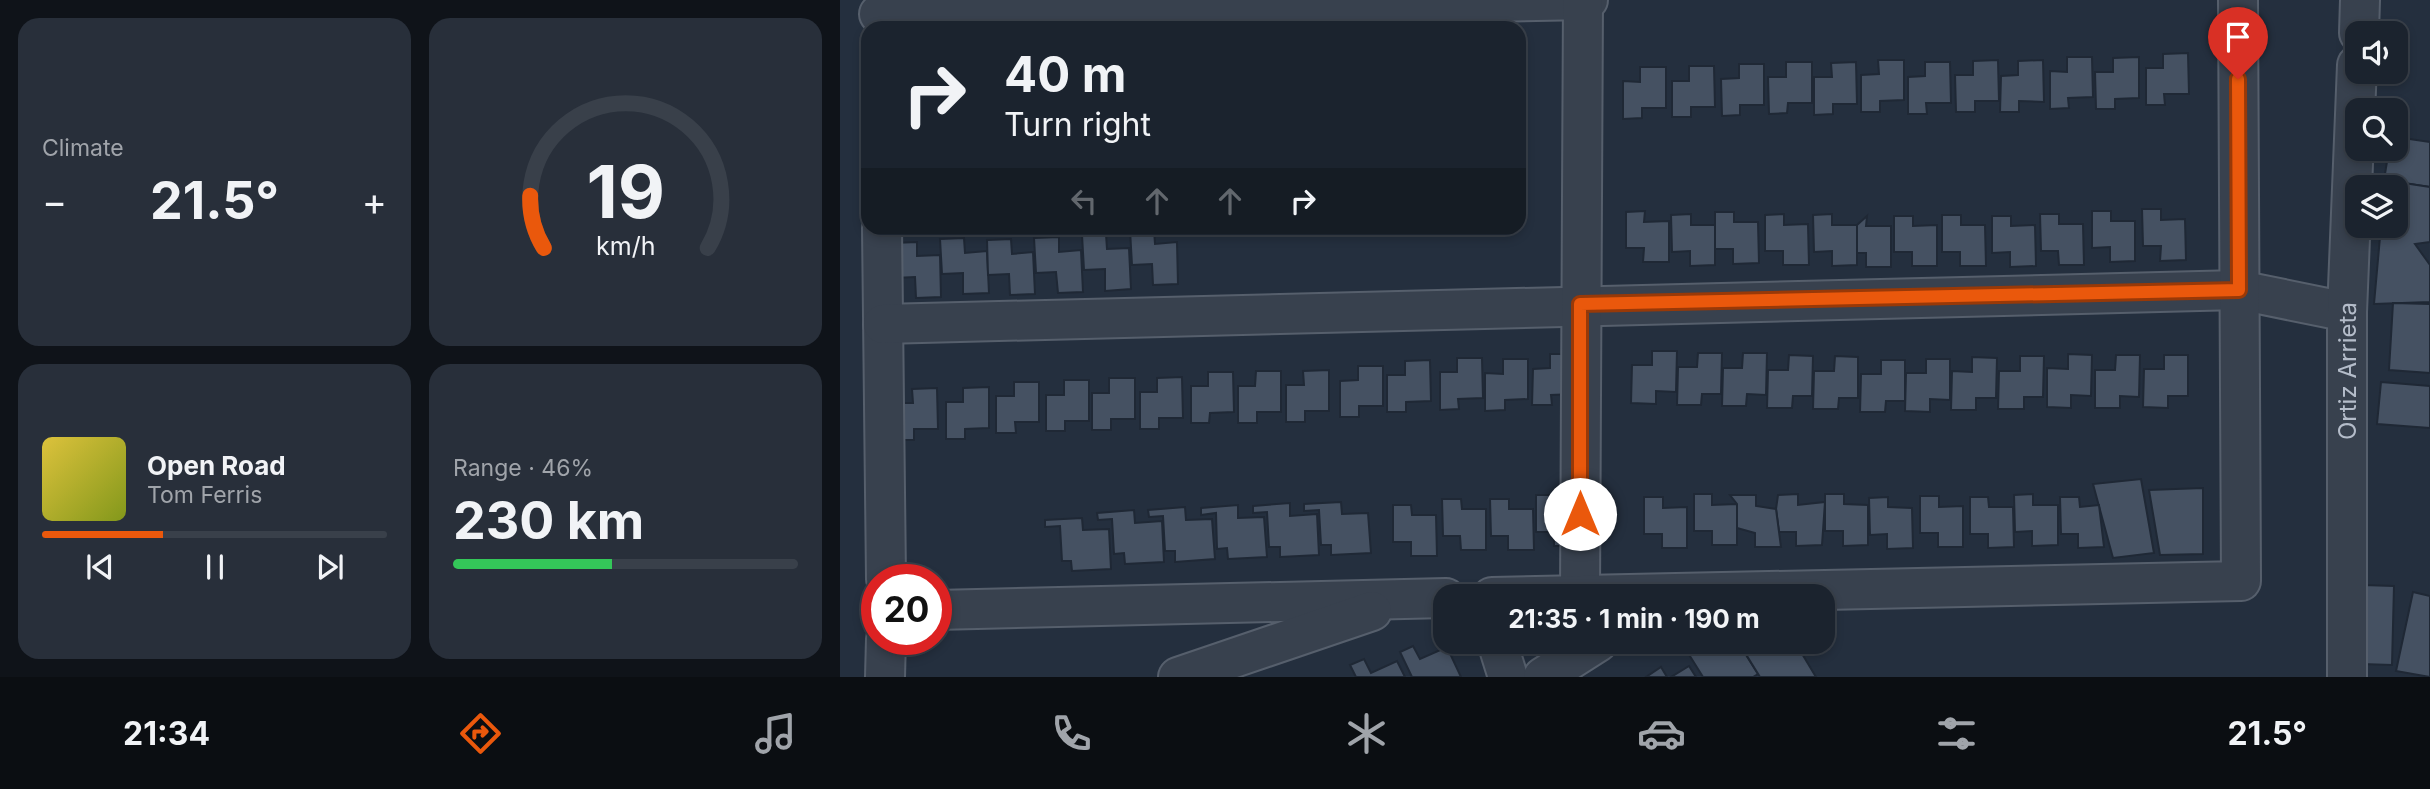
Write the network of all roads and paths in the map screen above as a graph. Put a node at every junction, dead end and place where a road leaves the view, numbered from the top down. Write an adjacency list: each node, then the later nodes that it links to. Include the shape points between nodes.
1 (1585, 0): 4 (street); 9 (street)
2 (2238, 0): 8 (street)
3 (2360, 0): 5 (street)
4 (879, 14)
5 (2359, 21)
6 (2356, 84): 10 (street, Ortiz Arrieta)
7 (882, 235): 11 (street)
8 (2239, 290): 9 (street); 10 (street); 14 (street, via 2241,580)
9 (1580, 304): 11 (street); 13 (street)
10 (2347, 312): 25 (street, Ortiz Arrieta)
11 (883, 324): 12 (street)
12 (886, 564)
13 (1580, 584)
14 (1835, 591)
15 (1433, 598): 16 (street)
16 (1407, 599): 17 (street); 22 (street)
17 (952, 610)
18 (1501, 654): 23 (street)
19 (1579, 654): 24 (street)
20 (886, 655): 21 (street)
21 (885, 677)
22 (1178, 677)
23 (1508, 677)
24 (1543, 677)
25 (2347, 677)

